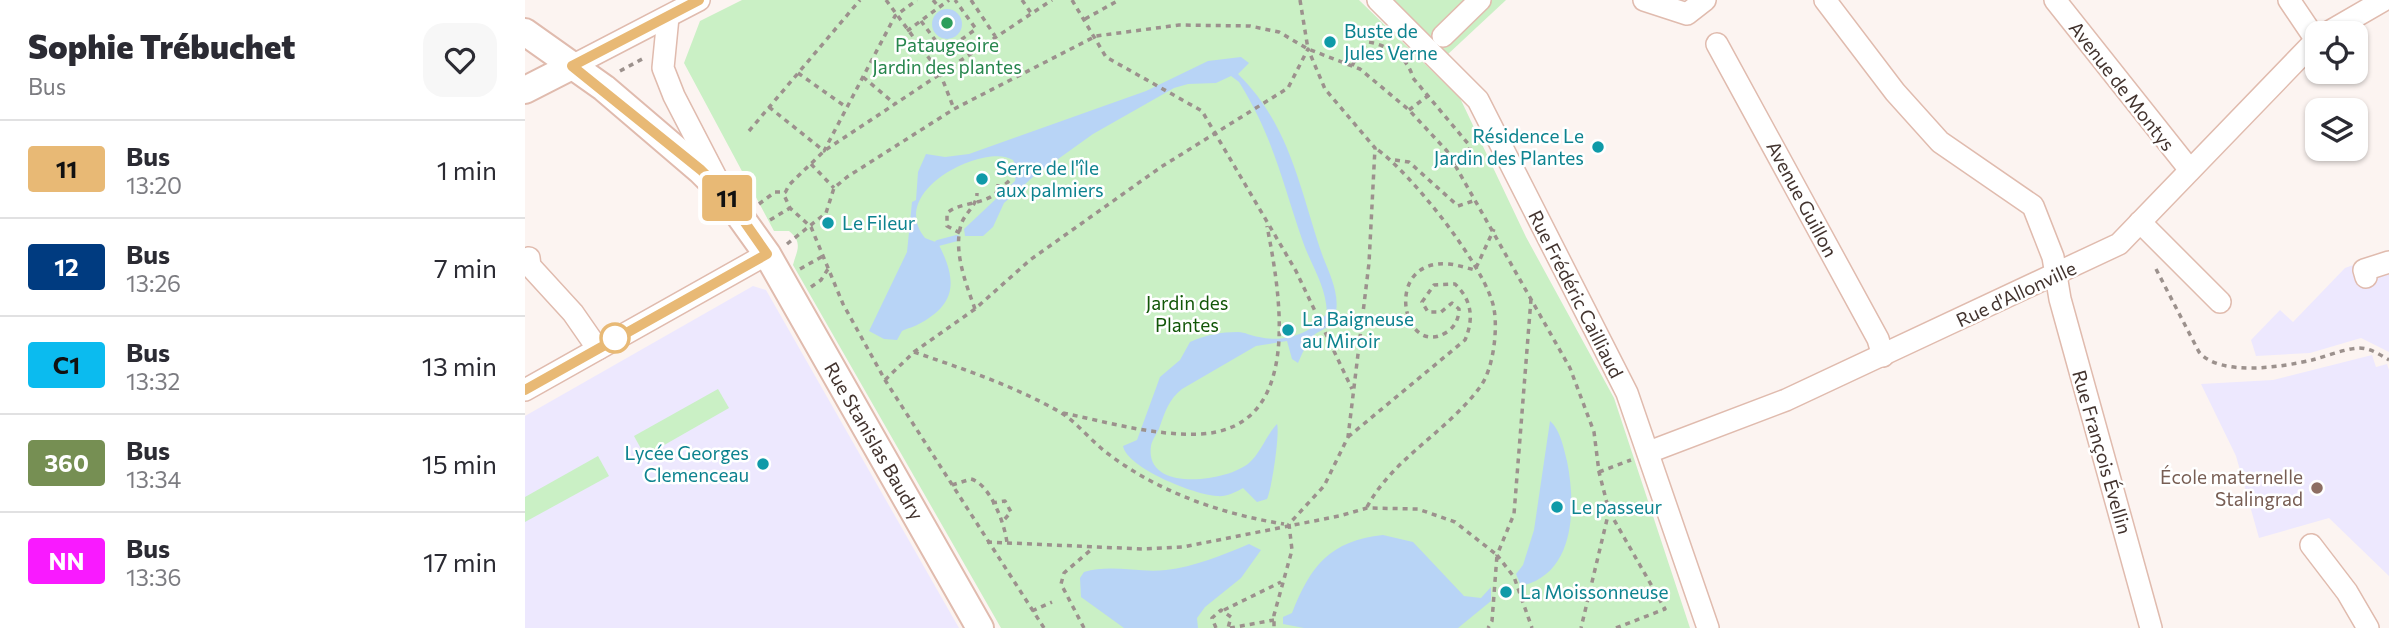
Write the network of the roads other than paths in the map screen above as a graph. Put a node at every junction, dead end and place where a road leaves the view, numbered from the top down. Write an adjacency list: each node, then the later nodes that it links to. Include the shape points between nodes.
1 (699, 0): 10 (street)
2 (1378, 0): 31 (street, Rue Frédéric Cailliaud, via 1478,100 1627,393)
3 (1480, 0): 14 (street)
4 (1644, 0): 5 (street, via 1687,14)
5 (1705, 0)
6 (1825, 0): 25 (street, Rue François Évellin, via 1907,107 1940,142 2033,206 2053,257)
7 (2055, 0): 19 (street, Avenue de Montys)
8 (2289, 0): 12 (street)
9 (2384, 0): 11 (street)
10 (667, 16): 17 (street); 20 (street, via 663,68)
11 (2348, 21)
12 (2305, 22)
13 (525, 32): 17 (main road, Rue Stanislas Baudry)
14 (1443, 36)
15 (1717, 44): 29 (street, Avenue Guillon, via 1878,339)
16 (2305, 51): 19 (street, Rue d'Allonville)
17 (572, 66): 18 (main road); 20 (main road, Rue Stanislas Baudry)
18 (525, 90)
19 (2190, 170): 21 (street, Rue d'Allonville)
20 (725, 194): 22 (main road, Rue Stanislas Baudry)
21 (2140, 222): 25 (street, Rue d'Allonville, via 2119,244); 27 (street)
22 (773, 251): 28 (street); 33 (main road, Rue Stanislas Baudry, via 864,442)
23 (529, 258): 28 (street, via 530,266)
24 (2389, 262): 26 (street, via 2364,270)
25 (2055, 276): 29 (street, Rue d'Allonville); 35 (street, Rue François Évellin)
26 (2366, 277)
27 (2220, 302)
28 (598, 349): 30 (street)
29 (1883, 356): 31 (street, Rue d'Allonville, via 1763,410)
30 (525, 390)
31 (1649, 452): 34 (street, Rue Frédéric Cailliaud)
32 (2311, 545): 36 (street)
33 (980, 628)
34 (1707, 628)
35 (2151, 628)
36 (2368, 628)

